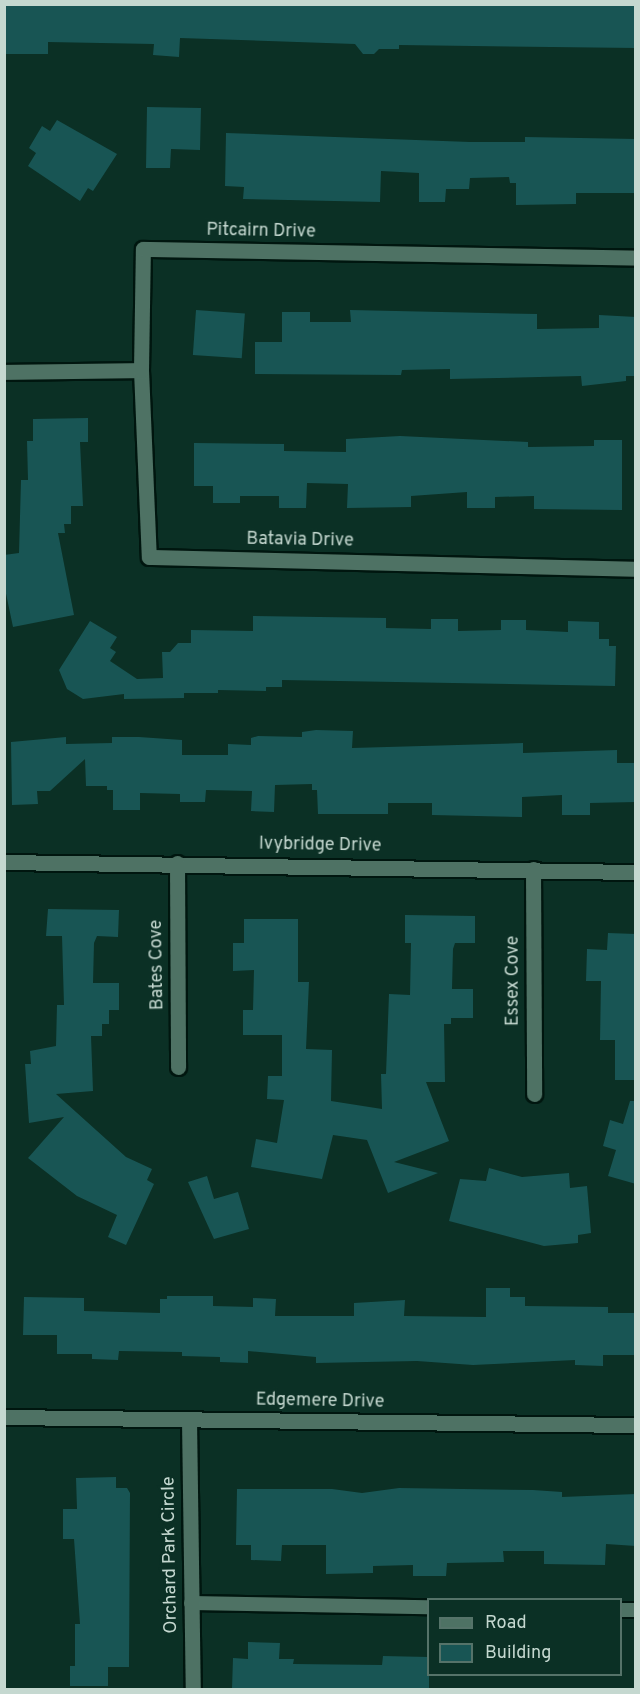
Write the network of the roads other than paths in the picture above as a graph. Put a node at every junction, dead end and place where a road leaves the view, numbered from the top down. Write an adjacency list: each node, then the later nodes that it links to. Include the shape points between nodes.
1 (636, 258): 2 (street, Pitcairn Drive, via 143,249)
2 (141, 370): 3 (street); 4 (street, Batavia Drive, via 149,557)
3 (4, 372)
4 (636, 569)
5 (4, 862): 6 (street, Ivybridge Drive)
6 (177, 863): 7 (street, Ivybridge Drive); 9 (street, Bates Cove)
7 (533, 869): 8 (street, Ivybridge Drive); 10 (street, Essex Cove)
8 (636, 872)
9 (178, 1067)
10 (534, 1094)
11 (4, 1417): 12 (street, Edgemere Drive)
12 (189, 1419): 13 (street, Edgemere Drive); 14 (street, Orchard Park Circle)
13 (636, 1425)
14 (191, 1603): 15 (lane); 16 (street, Orchard Park Circle)
15 (427, 1607)
16 (193, 1689)

